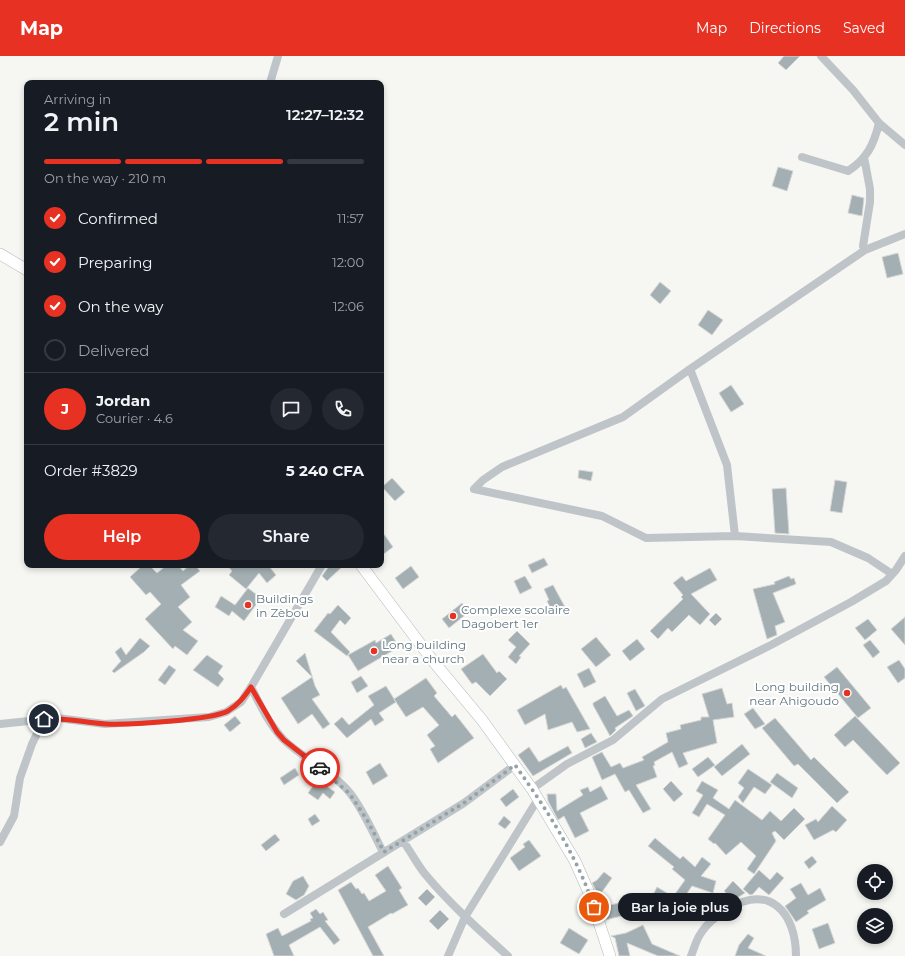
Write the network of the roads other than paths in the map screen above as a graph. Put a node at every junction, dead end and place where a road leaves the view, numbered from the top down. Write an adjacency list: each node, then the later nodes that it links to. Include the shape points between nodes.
1 (278, 56): 3 (street)
2 (821, 56): 4 (street)
3 (271, 80)
4 (879, 123): 5 (street); 7 (street, via 874,143)
5 (905, 145)
6 (802, 157): 7 (street, via 848,171)
7 (864, 157): 9 (street, via 870,190 863,246)
8 (905, 234): 9 (street)
9 (865, 250): 12 (street)
10 (0, 254): 11 (street)
11 (24, 268)
12 (690, 369): 13 (street, via 727,465); 13 (street, via 623,417 502,467 482,480 474,489 602,516 646,538)
13 (735, 536): 17 (street, via 831,542 868,558)
14 (905, 556): 17 (street)
15 (320, 568): 18 (street)
16 (362, 568): 21 (street)
17 (892, 574): 22 (street, via 886,581 851,602 662,699 613,740 567,764)
18 (251, 687): 19 (street, via 240,702 226,712 208,716 105,724 69,718); 26 (street, via 268,719 284,740 340,782 350,794)
19 (44, 719): 20 (street); 25 (street, via 20,778 14,816)
20 (0, 724)
21 (515, 765): 22 (street); 24 (street, via 464,803)
22 (532, 789): 23 (street)
23 (538, 799): 28 (street); 31 (street, via 575,861 590,895)
24 (403, 841): 26 (street); 28 (street, via 424,872)
25 (0, 842)
26 (384, 852): 27 (street)
27 (284, 914)
28 (465, 917): 29 (street); 30 (street)
29 (448, 956)
30 (508, 956)
31 (610, 956)
32 (691, 956): 33 (street, via 700,934 711,921 746,900 759,898 770,902 791,924)
33 (796, 956)

